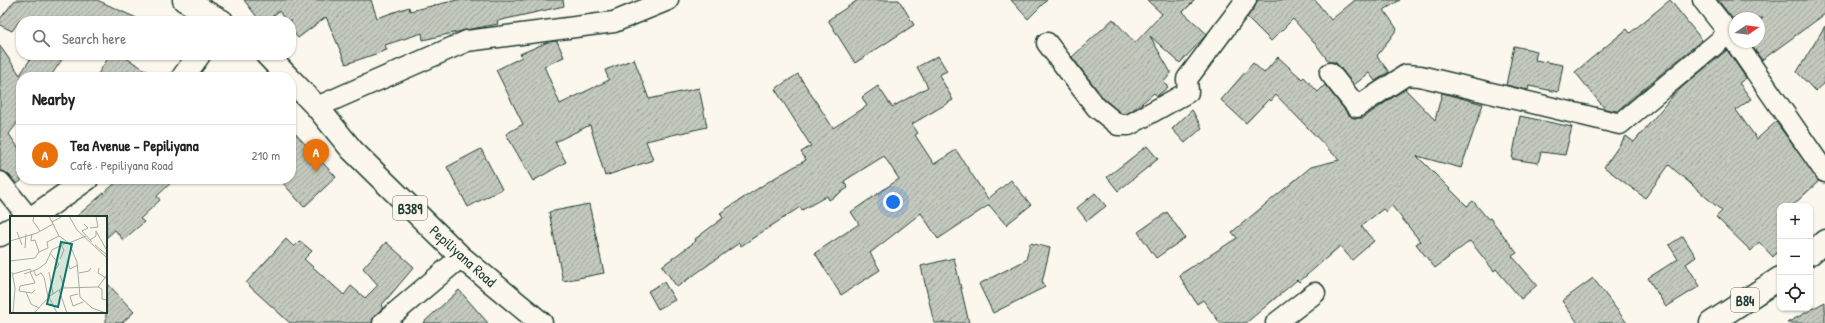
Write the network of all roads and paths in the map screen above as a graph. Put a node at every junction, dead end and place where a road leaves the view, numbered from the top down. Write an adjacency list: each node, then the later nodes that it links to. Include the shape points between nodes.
1 (668, 0): 14 (street, via 614,22 467,41)
2 (1246, 0): 7 (street, via 1186,79 1188,92 1129,125 1118,125 1096,107)
3 (1703, 0): 6 (street)
4 (197, 2): 5 (main road)
5 (215, 16)
6 (1728, 33): 12 (street, via 1620,124 1420,76 1406,75 1357,107); 15 (street)
7 (1047, 43)
8 (195, 60): 10 (main road)
9 (272, 60): 11 (main road)
10 (187, 72)
11 (283, 72)
12 (1330, 73)
13 (296, 85): 14 (main road, Pepiliyana Road / B389)
14 (317, 107): 24 (main road, Pepiliyana Road / B389, via 352,150)
15 (1825, 172)
16 (0, 182): 18 (street)
17 (80, 184): 19 (main road)
18 (27, 216)
19 (34, 216)
20 (10, 229): 21 (main road)
21 (0, 234)
22 (1825, 241): 23 (main road)
23 (1813, 251)
24 (461, 257): 27 (street); 28 (main road, Pepiliyana Road / B389)
25 (1777, 280): 30 (main road, B84)
26 (1315, 293): 29 (street)
27 (383, 323)
28 (541, 323)
29 (1276, 323)
30 (1710, 323)

